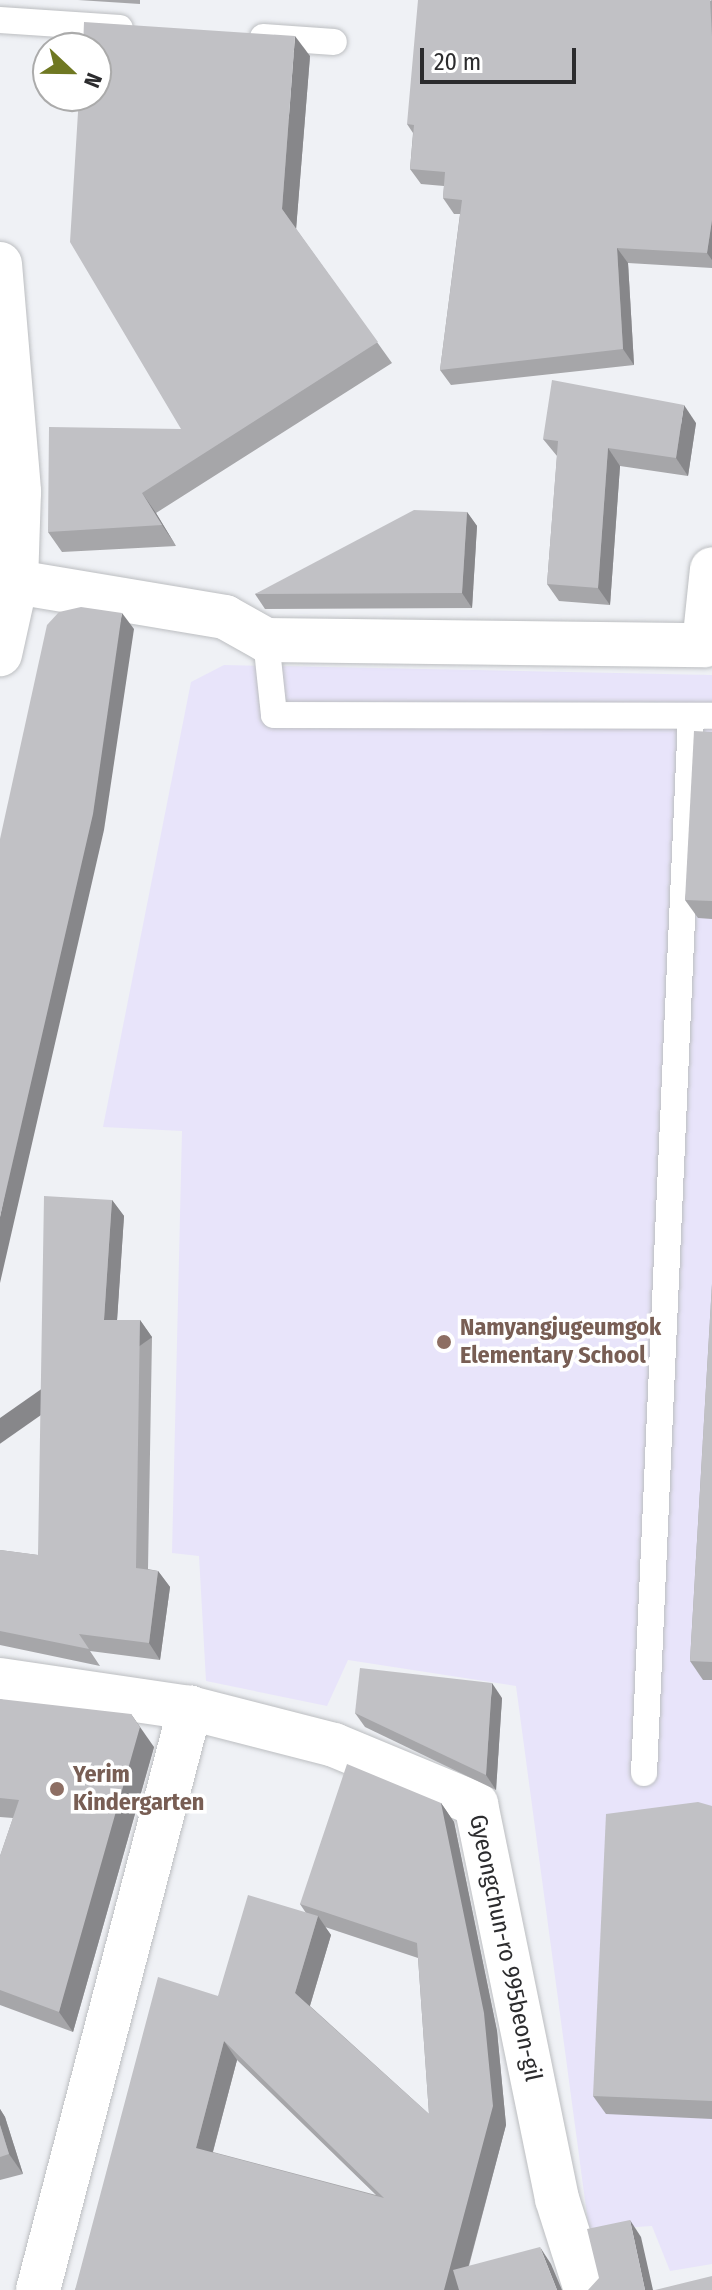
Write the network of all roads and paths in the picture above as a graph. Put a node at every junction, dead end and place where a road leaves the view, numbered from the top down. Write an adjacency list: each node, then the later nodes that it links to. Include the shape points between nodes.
1 (0, 20): 2 (lane)
2 (143, 29)
3 (239, 35): 4 (lane)
4 (334, 42)
5 (0, 264): 7 (street, via 19,492)
6 (712, 569): 8 (street, via 704,645)
7 (16, 582): 8 (street, via 225,617); 9 (street)
8 (266, 640): 10 (lane, via 274,715)
9 (0, 654)
10 (702, 716): 13 (lane)
11 (0, 1680): 12 (street, Gyeongchun-ro 995beon-gil)
12 (190, 1708): 14 (street); 15 (street, Gyeongchun-ro 995beon-gil, via 334,1745 476,1804 557,2199)
13 (644, 1773)
14 (38, 2290)
15 (586, 2290)

